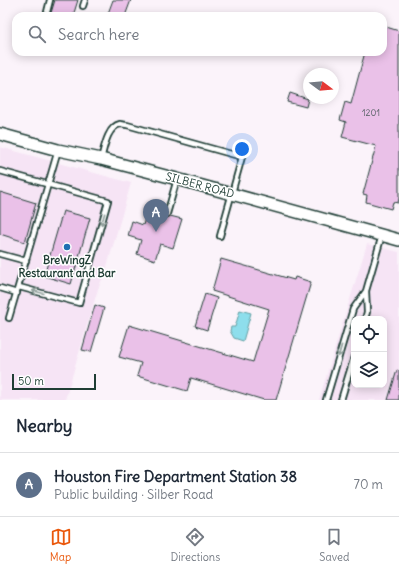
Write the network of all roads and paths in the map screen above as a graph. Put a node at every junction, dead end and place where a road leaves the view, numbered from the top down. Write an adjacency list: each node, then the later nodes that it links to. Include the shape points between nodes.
1 (50, 0): 4 (lane)
2 (85, 0): 3 (lane)
3 (83, 6)
4 (47, 12)
5 (0, 134): 6 (street, SILBER ROAD)
6 (58, 150): 7 (street, SILBER ROAD); 10 (lane)
7 (101, 159): 9 (street, SILBER ROAD); 11 (lane, via 109,134 120,124 126,125 242,157)
8 (0, 171): 10 (lane)
9 (177, 179): 11 (street, SILBER ROAD); 12 (lane)
10 (49, 184): 17 (lane); 18 (lane, one-way to 18, via 108,201 79,303)
11 (232, 194): 13 (street, SILBER ROAD); 14 (lane)
12 (166, 214)
13 (382, 235): 15 (street, SILBER ROAD); 20 (lane)
14 (220, 236)
15 (399, 240)
16 (0, 254): 17 (lane)
17 (26, 261): 18 (lane)
18 (19, 287): 21 (lane)
19 (0, 288): 21 (lane)
20 (366, 291): 22 (lane); 25 (lane, one-way to 25, via 353,309)
21 (17, 293): 23 (lane)
22 (366, 316)
23 (9, 318)
24 (351, 367): 26 (lane)
25 (326, 400)
26 (341, 400)

